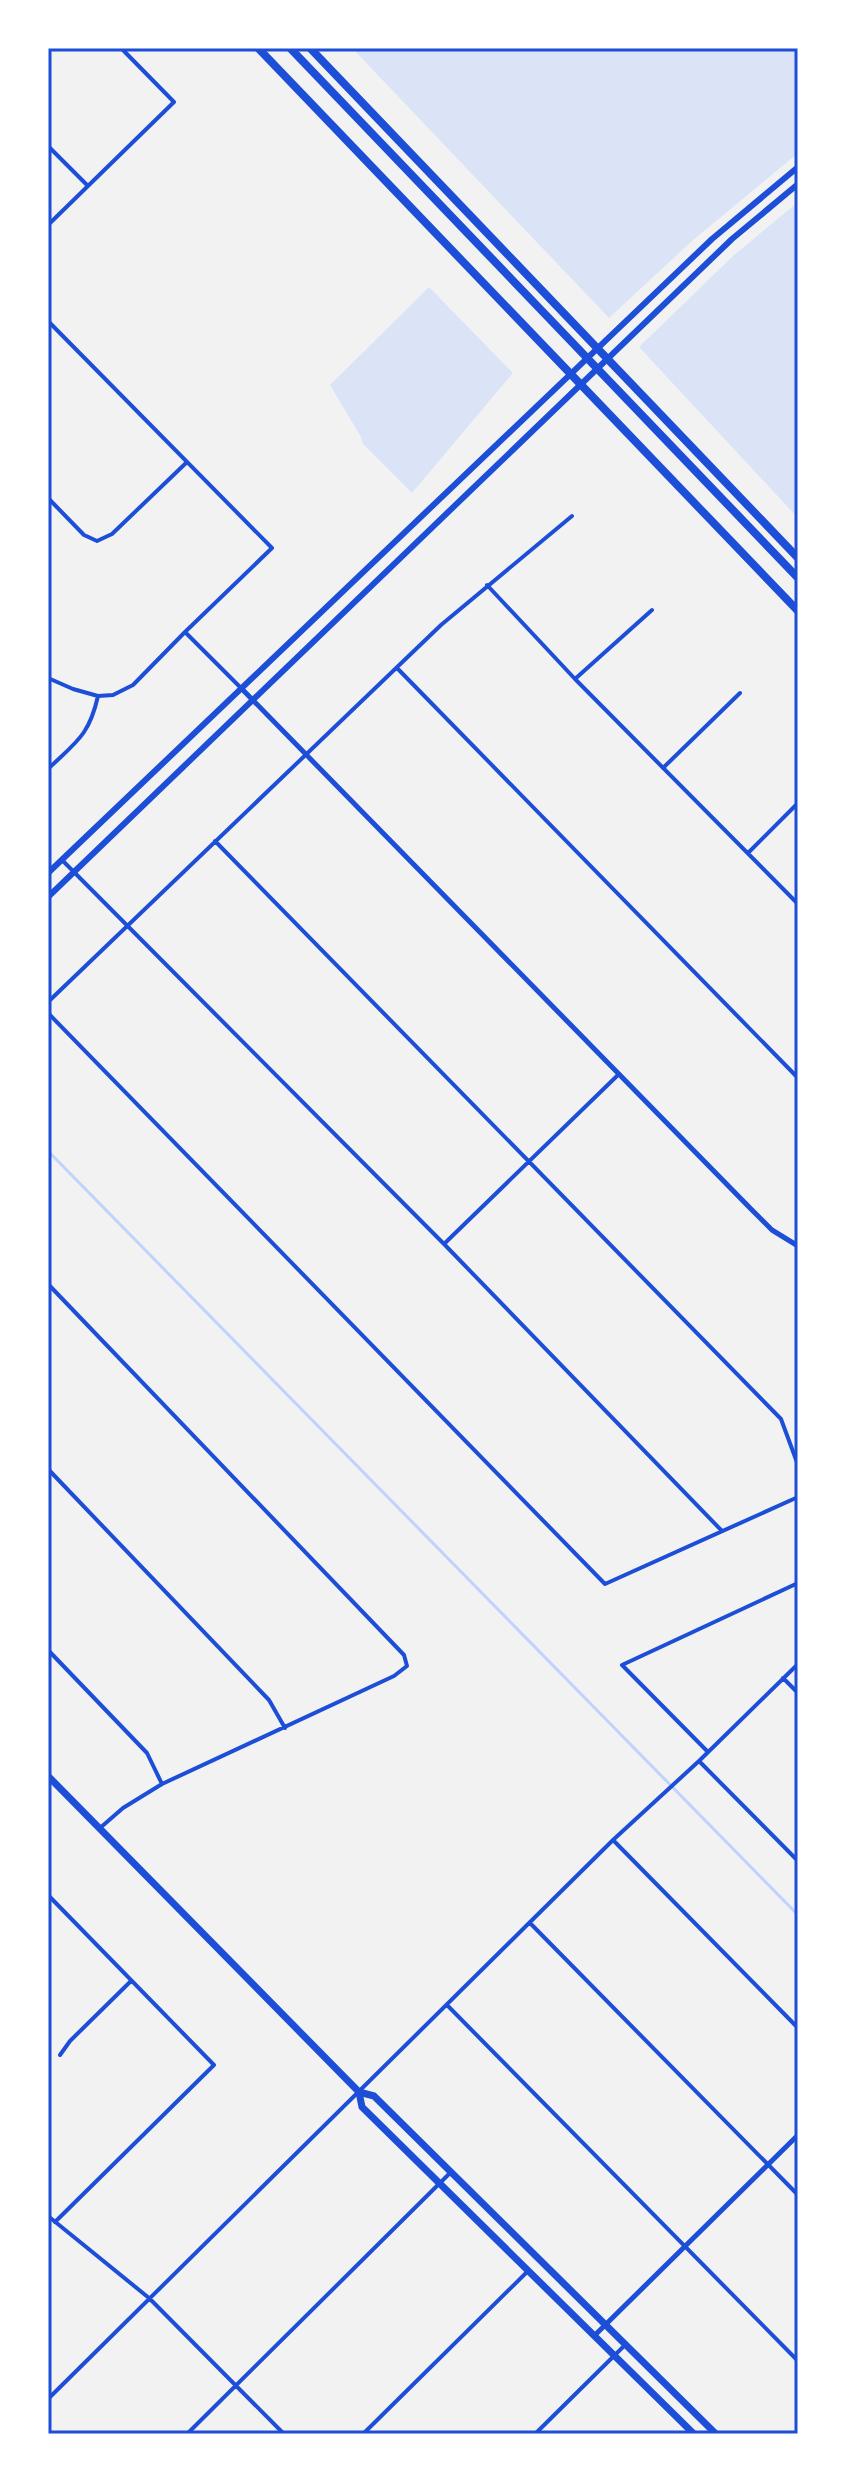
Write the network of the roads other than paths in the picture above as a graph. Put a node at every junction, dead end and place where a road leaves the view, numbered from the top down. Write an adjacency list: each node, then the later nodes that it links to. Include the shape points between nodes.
1 (121, 48): 8 (street, via 174,102)
2 (258, 48): 18 (highway)
3 (290, 48): 15 (highway)
4 (310, 48): 14 (highway)
5 (48, 146): 8 (street)
6 (798, 167): 23 (main road, via 712,239)
7 (798, 184): 26 (main road, via 732,239)
8 (88, 186): 9 (street)
9 (48, 225)
10 (48, 321): 11 (street)
11 (186, 463): 12 (street, via 112,534 97,541 84,535); 19 (street, via 272,548)
12 (48, 498)
13 (572, 516): 16 (street)
14 (798, 558)
15 (798, 578)
16 (487, 585): 20 (street); 22 (street)
17 (652, 610): 22 (street)
18 (798, 611)
19 (185, 632): 23 (street); 25 (street, via 133,685)
20 (397, 668): 27 (street); 42 (street)
21 (48, 678): 25 (street)
22 (575, 679): 28 (street)
23 (241, 688): 26 (street); 33 (main road)
24 (740, 693): 28 (street)
25 (98, 696): 29 (street, via 85,733)
26 (253, 700): 27 (street); 34 (main road)
27 (306, 756): 31 (street); 41 (street)
28 (663, 768): 32 (street)
29 (48, 769)
30 (798, 803): 32 (street)
31 (215, 841): 38 (street); 43 (street)
32 (748, 853): 37 (street)
33 (62, 860): 34 (street); 35 (main road)
34 (74, 872): 36 (main road); 38 (street)
35 (48, 873)
36 (48, 897)
37 (798, 904)
38 (129, 925): 39 (street); 44 (street)
39 (48, 1002)
40 (48, 1013): 50 (street, via 605,1584)
41 (619, 1074): 43 (street); 45 (street, via 772,1230)
42 (798, 1078)
43 (530, 1160): 44 (street); 47 (street, via 781,1419)
44 (444, 1244): 50 (street)
45 (798, 1246)
46 (48, 1284): 56 (street, via 404,1655 407,1666 394,1676)
47 (798, 1465)
48 (48, 1469): 56 (street, via 269,1700)
49 (798, 1497): 50 (street)
50 (722, 1531)
51 (798, 1583): 57 (street, via 622,1665)
52 (48, 1650): 60 (street, via 147,1753)
53 (798, 1664): 54 (street)
54 (783, 1678): 55 (street); 57 (street)
55 (798, 1693)
56 (285, 1728): 60 (street)
57 (708, 1752): 58 (street)
58 (699, 1761): 62 (street); 63 (street)
59 (48, 1776): 61 (main road)
60 (162, 1784): 61 (street)
61 (100, 1829): 70 (main road)
62 (613, 1840): 65 (street); 68 (street)
63 (798, 1861)
64 (48, 1895): 66 (street)
65 (529, 1923): 67 (street); 72 (street)
66 (131, 1981): 69 (street); 77 (street, via 214,2065)
67 (447, 2005): 70 (street); 78 (street)
68 (798, 2028)
69 (60, 2055)
70 (359, 2092): 73 (main road, via 374,2096); 74 (main road, via 362,2107); 80 (street)
71 (798, 2135): 72 (street)
72 (768, 2164): 75 (street); 78 (street)
73 (452, 2172): 74 (street); 81 (main road)
74 (440, 2183): 79 (main road); 86 (street)
75 (798, 2195)
76 (48, 2216): 77 (street)
77 (55, 2222): 80 (street)
78 (684, 2246): 81 (street); 85 (street)
79 (528, 2271): 82 (main road); 90 (street)
80 (149, 2298): 86 (street); 87 (street)
81 (606, 2324): 82 (street); 83 (main road)
82 (594, 2336): 84 (main road)
83 (626, 2344): 84 (street); 93 (main road)
84 (615, 2356): 91 (street); 92 (main road)
85 (798, 2361)
86 (237, 2385): 88 (street); 89 (street)
87 (48, 2399)
88 (187, 2434)
89 (284, 2434)
90 (363, 2434)
91 (535, 2434)
92 (694, 2434)
93 (716, 2434)

